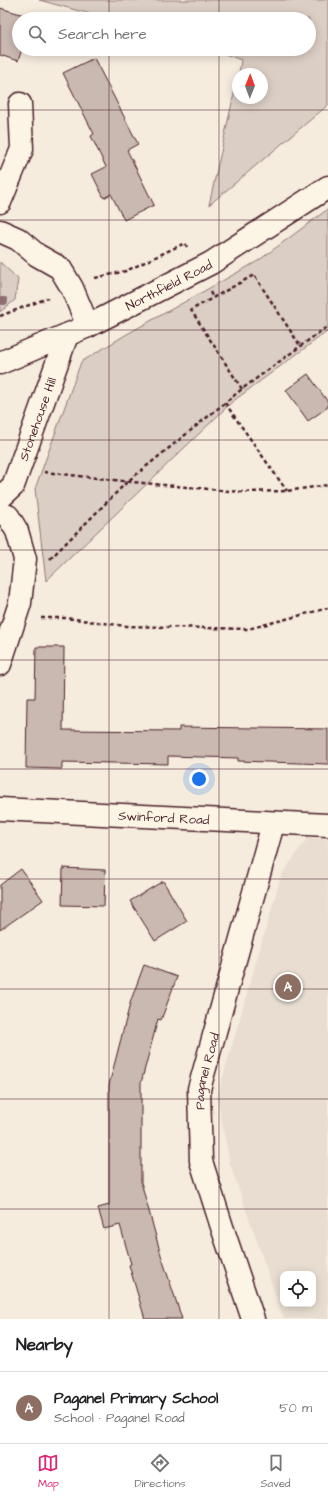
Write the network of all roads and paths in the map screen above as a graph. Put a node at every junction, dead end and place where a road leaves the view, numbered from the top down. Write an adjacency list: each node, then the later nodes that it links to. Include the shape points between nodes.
1 (20, 104): 3 (street, via 22,150)
2 (328, 188): 9 (street, Northfield Road, via 211,263)
3 (0, 202)
4 (0, 231): 9 (street, via 18,239 37,255 60,268 72,288)
5 (185, 243): 6 (path, via 126,271)
6 (93, 279)
7 (39, 302): 8 (path)
8 (0, 316)
9 (88, 326): 11 (street, Northfield Road)
10 (328, 326): 12 (path)
11 (67, 335): 13 (street, Northfield Road); 20 (street, Stonehouse Hill, via 13,486)
12 (300, 347): 14 (path); 14 (path, via 254,275 191,310)
13 (0, 363)
14 (242, 389): 15 (path)
15 (225, 403): 17 (path); 19 (path)
16 (37, 471): 17 (path)
17 (127, 482): 19 (path, via 241,492); 22 (path)
18 (328, 485): 19 (path)
19 (287, 491)
20 (0, 498)
21 (0, 513): 25 (street, via 8,516 17,531 26,559 20,603)
22 (45, 564)
23 (328, 608): 24 (path, via 248,629 126,626 66,618)
24 (39, 618)
25 (0, 664)
26 (0, 809): 27 (street, Swinford Road)
27 (273, 824): 28 (street, Swinford Road); 29 (street, Paganel Road, via 199,1089 201,1161)
28 (328, 825)
29 (253, 1319)

